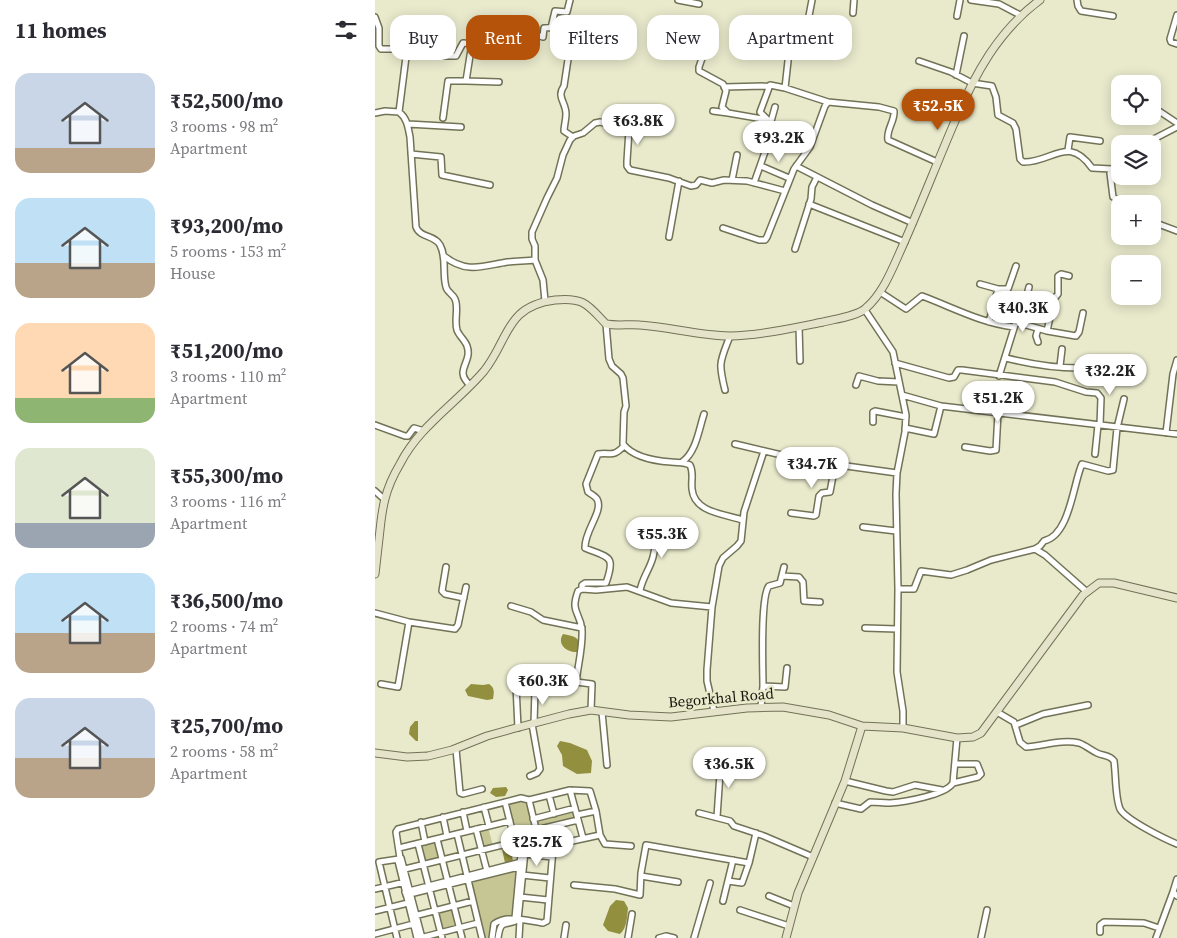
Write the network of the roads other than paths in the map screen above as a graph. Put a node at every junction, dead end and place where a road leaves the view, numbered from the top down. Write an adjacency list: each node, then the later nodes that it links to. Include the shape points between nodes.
1 (570, 0): 11 (street, via 567,12 555,11)
2 (678, 0): 9 (street)
3 (812, 0): 36 (street, via 801,42 791,43)
4 (854, 0): 10 (street)
5 (960, 0): 15 (street)
6 (971, 0): 12 (street, via 999,4)
7 (1041, 0): 12 (street)
8 (1077, 0): 16 (street, via 1081,11)
9 (699, 4)
10 (853, 13)
11 (554, 15)
12 (1020, 15): 33 (street, via 997,42)
13 (1177, 15): 17 (street)
14 (375, 16): 23 (street, via 380,48)
15 (957, 16)
16 (1113, 16)
17 (1176, 24): 22 (street, via 1170,40)
18 (550, 28): 19 (street, via 544,28 543,37)
19 (540, 36)
20 (964, 36): 30 (street)
21 (466, 42): 24 (street, via 463,42)
22 (1177, 44)
23 (390, 48)
24 (456, 56)
25 (406, 60): 40 (street)
26 (470, 60): 31 (street)
27 (568, 60): 50 (street, via 560,97 566,111 564,132)
28 (701, 60): 35 (street, via 699,71 715,78)
29 (919, 61): 30 (street)
30 (956, 74): 33 (street)
31 (467, 81): 32 (street); 44 (street, via 448,81)
32 (499, 82)
33 (972, 82): 52 (street, via 989,84 994,88 998,115 1017,129 1023,162); 55 (street)
34 (769, 86): 35 (street); 36 (street); 45 (street, via 760,112)
35 (724, 87): 42 (street, via 722,107)
36 (785, 88): 37 (street)
37 (828, 102): 55 (street, via 894,110 888,140); 57 (street, via 810,147)
38 (775, 107): 45 (street)
39 (713, 111): 42 (street)
40 (399, 112): 41 (street); 46 (street)
41 (375, 113)
42 (728, 113): 45 (street)
43 (1161, 113): 47 (street)
44 (443, 118)
45 (769, 123): 56 (street, via 771,135)
46 (408, 124): 48 (street); 53 (street)
47 (1177, 125): 49 (street)
48 (461, 128)
49 (1161, 135)
50 (573, 137): 62 (street, via 597,122 627,129 630,132 628,169); 75 (street, via 532,232)
51 (1100, 141): 52 (street, via 1070,137)
52 (1068, 150): 58 (street, via 1086,159 1092,168)
53 (411, 154): 64 (street, via 441,157 442,175); 74 (street, via 418,231 440,244)
54 (737, 156): 61 (street)
55 (937, 162): 67 (street)
56 (761, 166): 60 (street); 63 (street)
57 (796, 166): 59 (street); 60 (street)
58 (1111, 169)
59 (817, 177): 66 (street); 67 (street)
60 (789, 178): 65 (street)
61 (732, 180): 62 (street, via 715,183 700,180 693,186); 63 (street)
62 (679, 181): 71 (street)
63 (754, 182): 65 (street)
64 (490, 184)
65 (785, 191): 69 (street, via 765,240)
66 (809, 204): 72 (street); 73 (street)
67 (913, 223): 72 (street)
68 (1161, 225): 70 (street)
69 (723, 228)
70 (1177, 231)
71 (669, 237)
72 (905, 242): 81 (street)
73 (795, 249)
74 (444, 256): 75 (street, via 454,264 476,267); 102 (street, via 446,286 456,301 456,328 468,353 462,375)
75 (535, 260): 82 (street, via 543,280)
76 (1016, 266): 80 (street, via 1008,290)
77 (1069, 276): 90 (street, via 1058,276 1058,294)
78 (980, 284): 80 (street)
79 (1029, 287): 87 (street)
80 (998, 290): 85 (street)
81 (879, 292): 83 (street); 85 (street, via 904,308 922,296)
82 (545, 301): 86 (street, via 565,299 583,302); 102 (street, via 532,305 515,319 488,366)
83 (865, 310): 88 (street); 97 (street, via 891,346)
84 (1083, 313): 90 (street, via 1076,336)
85 (989, 322): 87 (street)
86 (606, 324): 91 (street); 120 (street, via 611,363 623,378 626,406)
87 (1015, 325): 89 (street); 94 (street)
88 (799, 327): 91 (street); 96 (street)
89 (1038, 328): 90 (street); 92 (street)
90 (1047, 331)
91 (730, 336): 104 (street, via 720,361)
92 (1038, 342)
93 (1062, 349): 98 (street)
94 (1006, 358): 98 (street, via 1027,364); 100 (street)
95 (1177, 360): 117 (street)
96 (800, 361)
97 (895, 363): 100 (street, via 949,378 954,377 958,370); 101 (street)
98 (1060, 366): 99 (street)
99 (1098, 367)
100 (999, 376): 113 (street, via 1055,382 1097,393 1101,398)
101 (899, 382): 103 (street, via 859,376); 105 (street)
102 (470, 385): 116 (street)
103 (856, 385)
104 (725, 390)
105 (902, 395): 107 (street); 110 (street)
106 (1124, 400): 115 (street)
107 (941, 406): 108 (street); 114 (street, via 934,434)
108 (998, 413): 113 (street); 121 (street, via 995,450)
109 (704, 414): 124 (street, via 688,459)
110 (906, 417): 111 (street, via 875,411); 114 (street)
111 (873, 422)
112 (375, 425): 116 (street, via 405,436 415,428)
113 (1099, 425): 115 (street); 123 (street)
114 (905, 428): 126 (street)
115 (1117, 428): 117 (street); 135 (street, via 1113,470 1082,464 1067,516 1051,539)
116 (425, 431): 128 (street, via 399,464)
117 (1166, 433): 118 (street)
118 (1177, 434)
119 (735, 444): 122 (street)
120 (624, 446): 124 (street, via 652,459); 141 (street, via 615,453 598,454 586,484 588,492 596,497 599,510 585,536 585,548 605,556 612,565 606,583 585,583)
121 (965, 447)
122 (764, 451): 125 (street); 130 (street)
123 (1095, 454)
124 (682, 463): 130 (street, via 691,465 695,501 704,508)
125 (835, 465): 126 (street); 129 (street, via 830,492 819,496 816,514)
126 (897, 473): 133 (street)
127 (375, 491): 128 (street)
128 (384, 499): 134 (street)
129 (791, 513)
130 (743, 520): 149 (street, via 739,543 721,561)
131 (661, 521): 143 (street)
132 (863, 527): 133 (street)
133 (897, 531): 142 (street)
134 (377, 540): 138 (street)
135 (1035, 549): 142 (street, via 991,560 951,575 921,572 914,589); 144 (street)
136 (446, 567): 145 (street, via 441,592)
137 (784, 567): 139 (street)
138 (375, 574)
139 (782, 576): 147 (street, via 799,577 803,582 804,601); 158 (street, via 780,582 769,586 766,591)
140 (466, 587): 145 (street)
141 (582, 588): 143 (street, via 627,587); 152 (street, via 577,593 575,607)
142 (898, 590): 154 (street)
143 (640, 591): 149 (street, via 671,603)
144 (1087, 592): 146 (street, Begorkhal Road, via 1105,582); 165 (street, Begorkhal Road)
145 (464, 598): 151 (street, via 455,629)
146 (1177, 598)
147 (820, 602)
148 (511, 606): 152 (street, via 531,612 543,620)
149 (712, 607): 163 (street, via 707,675)
150 (375, 613): 151 (street)
151 (409, 622): 156 (street, via 398,687)
152 (582, 628): 162 (street, via 576,682 592,684)
153 (865, 628): 154 (street)
154 (897, 630): 170 (street, via 897,672)
155 (787, 668): 158 (street, via 785,687)
156 (381, 684)
157 (516, 686): 169 (street)
158 (763, 686): 161 (street)
159 (535, 689): 166 (street)
160 (1088, 705): 167 (street, via 1043,714)
161 (761, 707): 163 (street, Begorkhal Road); 168 (street, Begorkhal Road, via 805,710)
162 (591, 710): 164 (street, Begorkhal Road); 166 (street, Begorkhal Road)
163 (714, 711): 164 (street, Begorkhal Road, via 681,717)
164 (602, 712): 176 (street)
165 (997, 712): 167 (street); 171 (street, Begorkhal Road, via 978,736)
166 (533, 724): 169 (street, Begorkhal Road); 177 (street, via 540,769)
167 (1016, 725): 213 (street, via 1020,742 1026,747 1074,742 1111,757 1122,812 1151,832)
168 (862, 726): 170 (street, Begorkhal Road); 178 (street)
169 (518, 728): 172 (street, Begorkhal Road)
170 (903, 728): 171 (street, Begorkhal Road)
171 (957, 738): 175 (street)
172 (456, 749): 173 (street, Begorkhal Road, via 407,758); 180 (street, via 460,792)
173 (375, 753)
174 (738, 758): 195 (street, via 721,759)
175 (955, 764): 179 (street); 179 (street, via 977,764 981,774)
176 (607, 765)
177 (530, 776)
178 (845, 781): 182 (street, via 893,792 915,786); 186 (street)
179 (953, 783): 182 (street)
180 (482, 789)
181 (570, 790): 183 (street); 188 (street); 189 (street, via 590,792)
182 (943, 790): 186 (street, via 891,803 870,802 861,809)
183 (549, 795): 184 (street); 192 (street)
184 (529, 800): 185 (street, via 521,798); 196 (street)
185 (505, 802): 187 (street); 197 (street)
186 (835, 803): 221 (street)
187 (484, 807): 190 (street); 199 (street)
188 (575, 808): 192 (street); 194 (street)
189 (596, 811): 194 (street); 207 (street)
190 (463, 812): 193 (street); 201 (street)
191 (699, 812): 195 (street)
192 (554, 814): 196 (street)
193 (443, 817): 198 (street); 208 (street)
194 (577, 817): 203 (street); 209 (street)
195 (717, 817): 205 (street)
196 (533, 819): 203 (street)
197 (509, 821): 199 (street); 206 (street)
198 (421, 822): 211 (street); 216 (street, via 397,830)
199 (489, 826): 200 (street)
200 (476, 829): 201 (street); 217 (street)
201 (467, 831): 204 (street)
202 (525, 832): 203 (street); 206 (street); 218 (street); 226 (street)
203 (537, 832): 214 (street, via 553,835)
204 (457, 834): 208 (street); 219 (street)
205 (756, 834): 221 (street); 227 (street)
206 (513, 835): 217 (street, via 515,842)
207 (600, 835): 209 (street); 215 (street, via 605,844)
208 (447, 836): 210 (street)
209 (583, 838): 214 (street)
210 (437, 839): 211 (street); 223 (street)
211 (425, 842): 212 (street)
212 (418, 844): 216 (street); 228 (street)
213 (1177, 844)
214 (554, 845): 220 (street)
215 (631, 846)
216 (399, 848): 222 (street)
217 (481, 850): 219 (street); 230 (street)
218 (525, 854): 220 (street); 226 (street)
219 (462, 855): 223 (street); 233 (street)
220 (552, 857): 234 (street)
221 (813, 857): 254 (street)
222 (399, 858): 225 (street); 229 (street); 236 (street)
223 (442, 860): 228 (street); 239 (street)
224 (733, 860): 227 (street); 232 (street, via 646,845); 237 (street)
225 (377, 863): 242 (street)
226 (522, 864): 230 (street); 231 (street); 233 (street); 262 (street)
227 (749, 864): 237 (street, via 742,883)
228 (423, 865): 229 (street); 244 (street)
229 (405, 869): 236 (street)
230 (487, 871): 233 (street)
231 (523, 875): 234 (street); 248 (street)
232 (641, 876): 238 (street); 241 (street, via 640,895)
233 (468, 878): 239 (street); 250 (street)
234 (550, 878): 249 (street)
235 (1177, 879): 246 (street)
236 (405, 880): 242 (street); 245 (street)
237 (729, 880): 251 (street)
238 (678, 882)
239 (448, 883): 244 (street); 253 (street)
240 (710, 883): 284 (street)
241 (574, 884)
242 (384, 886): 243 (street); 255 (street)
243 (375, 888)
244 (429, 888): 245 (street); 259 (street)
245 (408, 893): 252 (street); 261 (street)
246 (1175, 894): 268 (street)
247 (769, 896): 254 (street)
248 (520, 898): 249 (street); 262 (street)
249 (548, 900): 262 (street, via 546,922)
250 (473, 901): 253 (street); 263 (street)
251 (723, 901)
252 (408, 903): 255 (street); 261 (street)
253 (454, 906): 259 (street); 267 (street)
254 (794, 906): 266 (street)
255 (390, 908): 258 (street); 269 (street)
256 (740, 910): 266 (street)
257 (987, 910): 286 (street)
258 (375, 911)
259 (435, 911): 261 (street); 272 (street)
260 (632, 914): 281 (street)
261 (414, 916): 264 (street); 274 (street)
262 (518, 919): 277 (street, via 499,920 494,924); 278 (street, via 502,923); 279 (street)
263 (478, 923): 267 (street); 276 (street)
264 (413, 924): 269 (street); 274 (street)
265 (566, 925): 280 (street)
266 (789, 926): 285 (street)
267 (460, 928): 272 (street); 275 (street)
268 (1159, 928): 270 (street, via 1145,923 1104,922 1100,925); 287 (street)
269 (395, 930): 271 (street); 273 (street)
270 (1100, 932)
271 (375, 934)
272 (441, 935): 274 (street)
273 (397, 938)
274 (420, 938)
275 (463, 938)
276 (482, 938)
277 (492, 938)
278 (497, 938)
279 (519, 938)
280 (564, 938)
281 (629, 938)
282 (659, 938): 283 (street)
283 (674, 938)
284 (694, 938)
285 (786, 938)
286 (981, 938)
287 (1156, 938)

